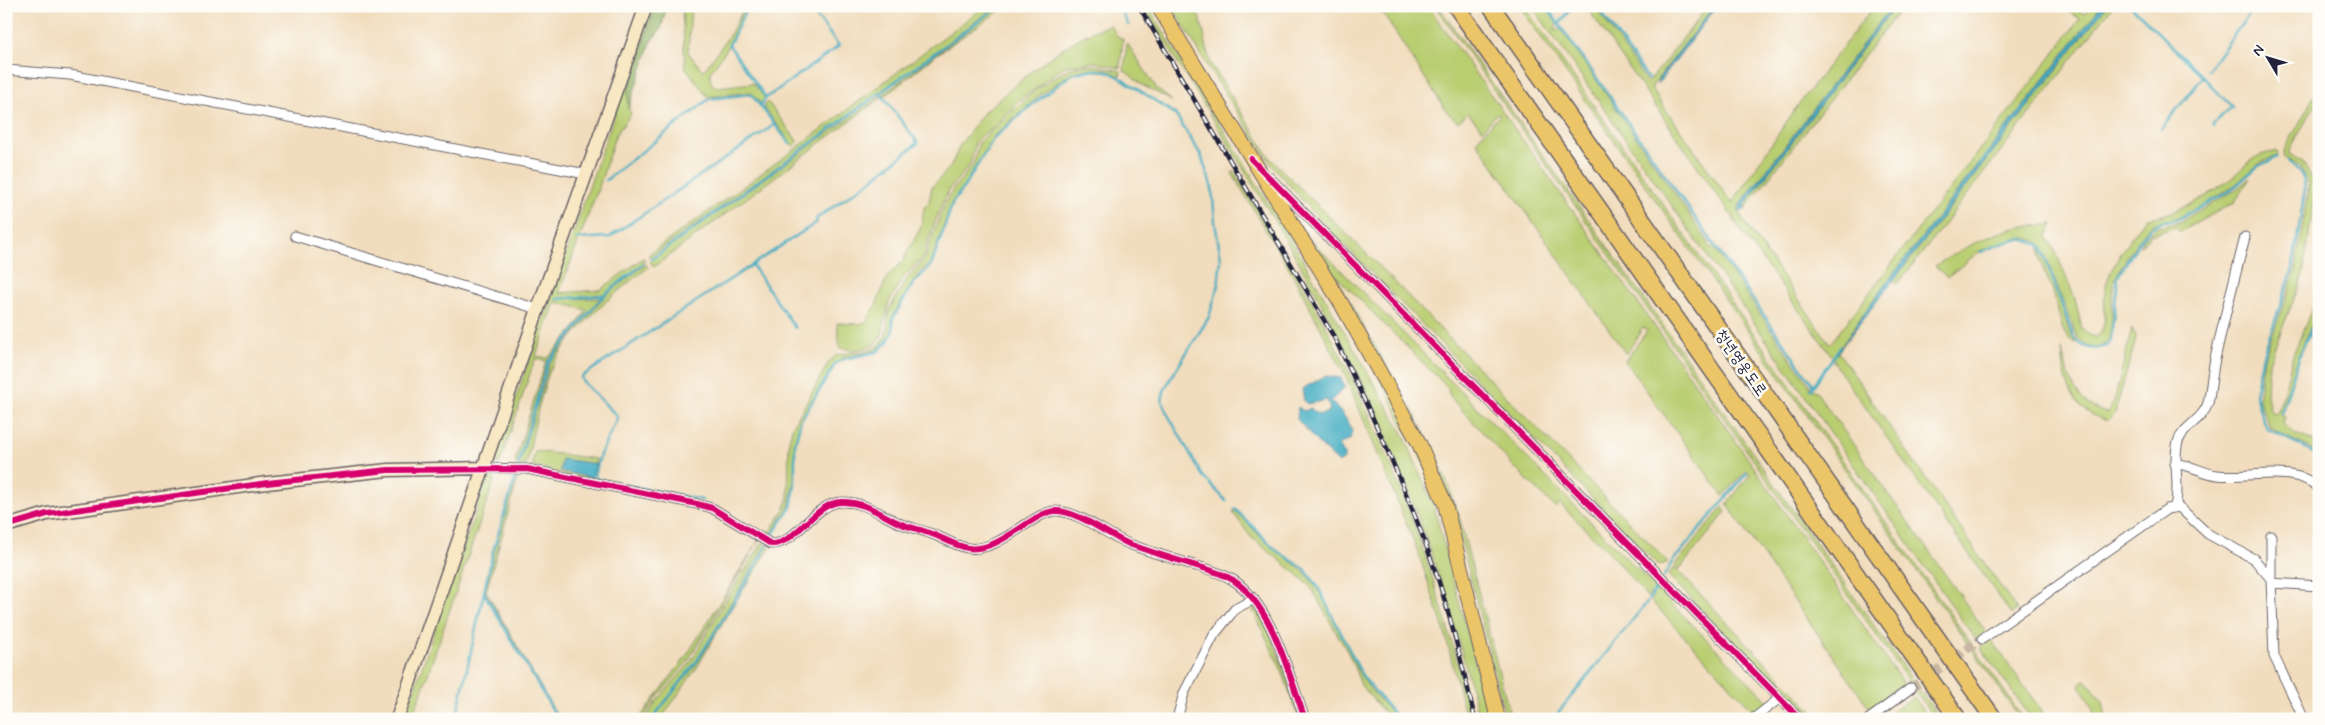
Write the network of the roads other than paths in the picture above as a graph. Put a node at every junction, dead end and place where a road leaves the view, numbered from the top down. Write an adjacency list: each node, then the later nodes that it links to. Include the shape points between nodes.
1 (646, 6): 7 (main road)
2 (1158, 6): 6 (main road)
3 (1456, 6): 30 (highway, 청년영웅도로)
4 (1491, 6): 31 (highway, 청년영웅도로)
5 (6, 70): 7 (street, via 70,75)
6 (1251, 159): 22 (street); 26 (main road, via 1341,303 1433,472)
7 (586, 174): 10 (main road)
8 (295, 236): 10 (street)
9 (2245, 237): 11 (street, via 2207,405 2181,435)
10 (538, 309): 12 (main road)
11 (2175, 464): 13 (street, via 2216,475 2295,475); 14 (street, via 2178,498)
12 (485, 468): 15 (main road, via 388,470 267,484 47,514); 19 (street, via 527,469 697,504 712,508 771,544 783,541 838,502 870,508 898,523 967,548 994,543 1046,513 1057,511 1080,518 1127,543 1217,572 1233,580); 23 (main road)
13 (2319, 488)
14 (2175, 506): 17 (street, via 2184,510 2208,534 2254,559); 20 (street)
15 (6, 526)
16 (2271, 536): 17 (street)
17 (2271, 581): 18 (street); 32 (street, via 2274,656)
18 (2319, 586)
19 (1254, 599): 24 (street, via 1235,609 1214,635 1184,692); 25 (street, via 1266,617)
20 (1982, 639)
21 (1911, 688): 29 (street)
22 (1780, 698): 27 (street); 28 (street)
23 (397, 719)
24 (1177, 719)
25 (1305, 719)
26 (1498, 719)
27 (1753, 719)
28 (1800, 719)
29 (1869, 719)
30 (1958, 719)
31 (1994, 719)
32 (2304, 719)

